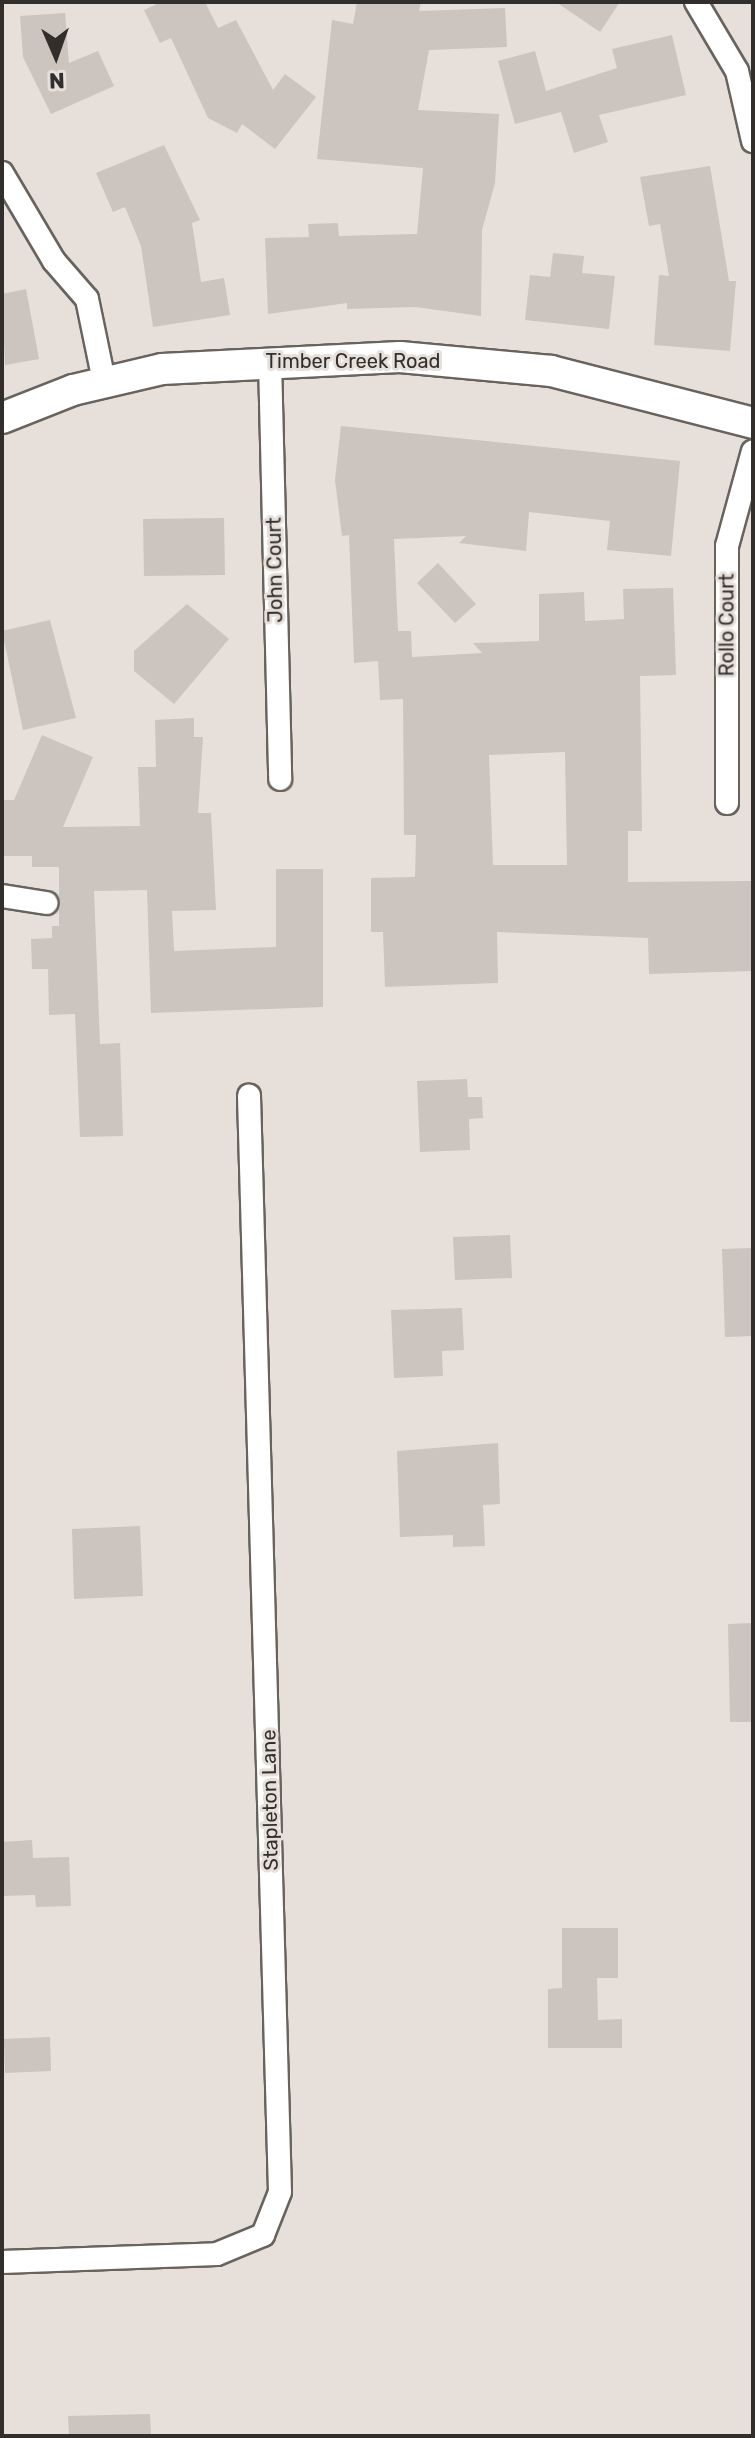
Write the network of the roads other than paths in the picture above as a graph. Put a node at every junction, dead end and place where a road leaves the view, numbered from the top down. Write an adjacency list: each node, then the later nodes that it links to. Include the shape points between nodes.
1 (696, 2): 2 (street, via 737,71)
2 (753, 141)
3 (2, 173): 5 (street, via 54,261 87,299)
4 (270, 361): 5 (street, Timber Creek Road); 7 (street, Timber Creek Road, via 400,357 551,371); 9 (street, John Court)
5 (104, 381): 6 (street, Timber Creek Road)
6 (2, 418)
7 (753, 423)
8 (753, 451): 10 (street, Rollo Court, via 727,546)
9 (280, 779)
10 (727, 803)
11 (2, 896): 12 (street)
12 (46, 903)
13 (249, 1095): 14 (street, Stapleton Lane, via 280,2192 263,2235 217,2254)
14 (2, 2262)

